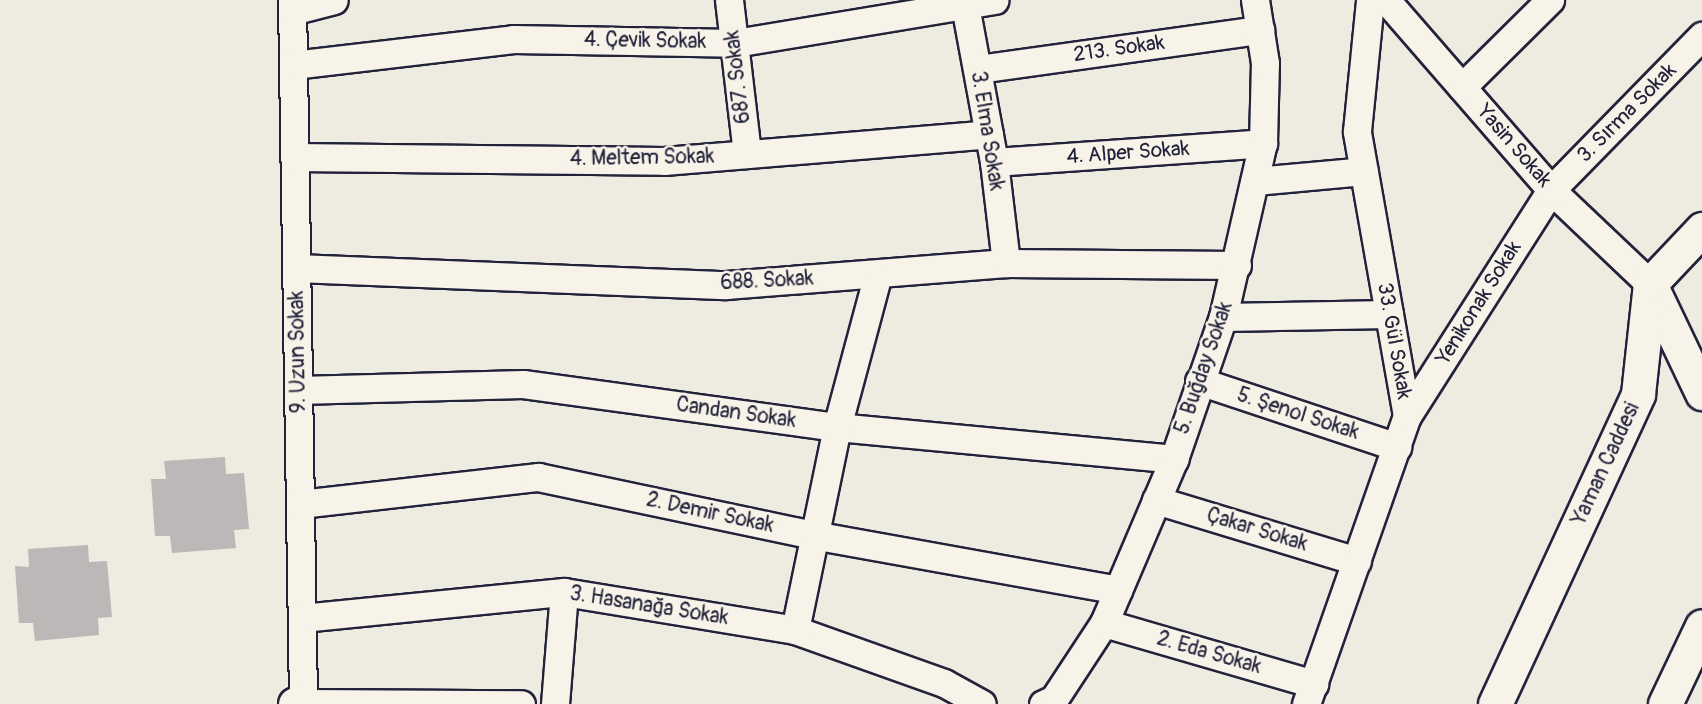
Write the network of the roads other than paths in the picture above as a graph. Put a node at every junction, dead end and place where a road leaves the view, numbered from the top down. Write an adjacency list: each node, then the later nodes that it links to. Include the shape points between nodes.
1 (334, 0): 9 (street)
2 (729, 0): 12 (street, 687. Sokak)
3 (994, 0): 8 (street, 4. Çevik Sokak)
4 (1255, 0): 10 (street, 5. Buğday Sokak)
5 (1370, 0): 21 (street, 33. Gül Sokak, via 1357,131)
6 (1386, 0): 15 (street, Yasin Sokak)
7 (1550, 0): 15 (street)
8 (965, 4): 12 (street, 4. Çevik Sokak); 14 (street, 3. Elma Sokak)
9 (292, 5): 13 (street, 9. Uzun Sokak)
10 (1260, 30): 14 (street, 213. Sokak); 17 (street, 5. Buğday Sokak, via 1265,63)
11 (1702, 36): 23 (street, 3. Sırma Sokak)
12 (735, 43): 13 (street, 4. Çevik Sokak, via 513,39); 18 (street, 687. Sokak)
13 (293, 65): 19 (street, 9. Uzun Sokak)
14 (978, 69): 16 (street, 3. Elma Sokak)
15 (1462, 87): 23 (street, Yasin Sokak)
16 (989, 134): 18 (street, 4. Meltem Sokak); 20 (street, 3. Elma Sokak)
17 (1263, 143): 20 (street, 4. Alper Sokak); 22 (street, 5. Buğday Sokak)
18 (747, 154): 19 (street, 4. Meltem Sokak, via 664,161)
19 (294, 157): 27 (street, 9. Uzun Sokak)
20 (994, 162): 25 (street, 3. Elma Sokak)
21 (1364, 171): 22 (street); 30 (street, 33. Gül Sokak)
22 (1255, 181): 26 (street, 5. Buğday Sokak)
23 (1551, 190): 29 (street, Yasin Sokak); 35 (street, Yenikonak Sokak)
24 (1702, 229): 29 (main road)
25 (1006, 263): 26 (street, 688. Sokak); 28 (street, 688. Sokak)
26 (1238, 265): 31 (street, 5. Buğday Sokak)
27 (296, 268): 28 (street, 688. Sokak, via 726,285); 33 (street, 9. Uzun Sokak)
28 (878, 274): 36 (street)
29 (1650, 284): 34 (main road); 55 (main road, Yaman Caddesi, via 1638,394)
30 (1389, 314): 31 (street); 35 (street, 33. Gül Sokak)
31 (1223, 317): 32 (street, 5. Buğday Sokak)
32 (1199, 381): 37 (street, 5. Şenol Sokak); 38 (street, 5. Buğday Sokak)
33 (298, 390): 36 (street, Candan Sokak, via 523,384); 40 (street, 9. Uzun Sokak)
34 (1702, 393)
35 (1407, 416): 37 (street, 33. Gül Sokak)
36 (837, 427): 38 (street, Candan Sokak); 41 (street)
37 (1397, 447): 42 (street, 33. Gül Sokak)
38 (1174, 459): 39 (street, 5. Buğday Sokak)
39 (1156, 500): 42 (street, Çakar Sokak); 43 (street, 5. Buğday Sokak)
40 (300, 504): 41 (street, 2. Demir Sokak, via 538,477); 45 (street, 9. Uzun Sokak)
41 (813, 535): 43 (street, 2. Demir Sokak); 48 (street)
42 (1358, 561): 49 (street, 33. Gül Sokak)
43 (1118, 590): 46 (street, 5. Buğday Sokak)
44 (564, 592): 45 (street, 3. Hasanağa Sokak); 48 (street, 3. Hasanağa Sokak); 52 (street)
45 (302, 618): 50 (street, 9. Uzun Sokak)
46 (1104, 623): 49 (street, 2. Eda Sokak); 54 (street, 5. Buğday Sokak, via 1054,699)
47 (1702, 626): 56 (main road)
48 (795, 630): 53 (street, 3. Hasanağa Sokak, via 944,683)
49 (1310, 694)
50 (300, 704): 51 (street)
51 (521, 704)
52 (555, 704)
53 (982, 704)
54 (1043, 704)
55 (1495, 704)
56 (1665, 704)

